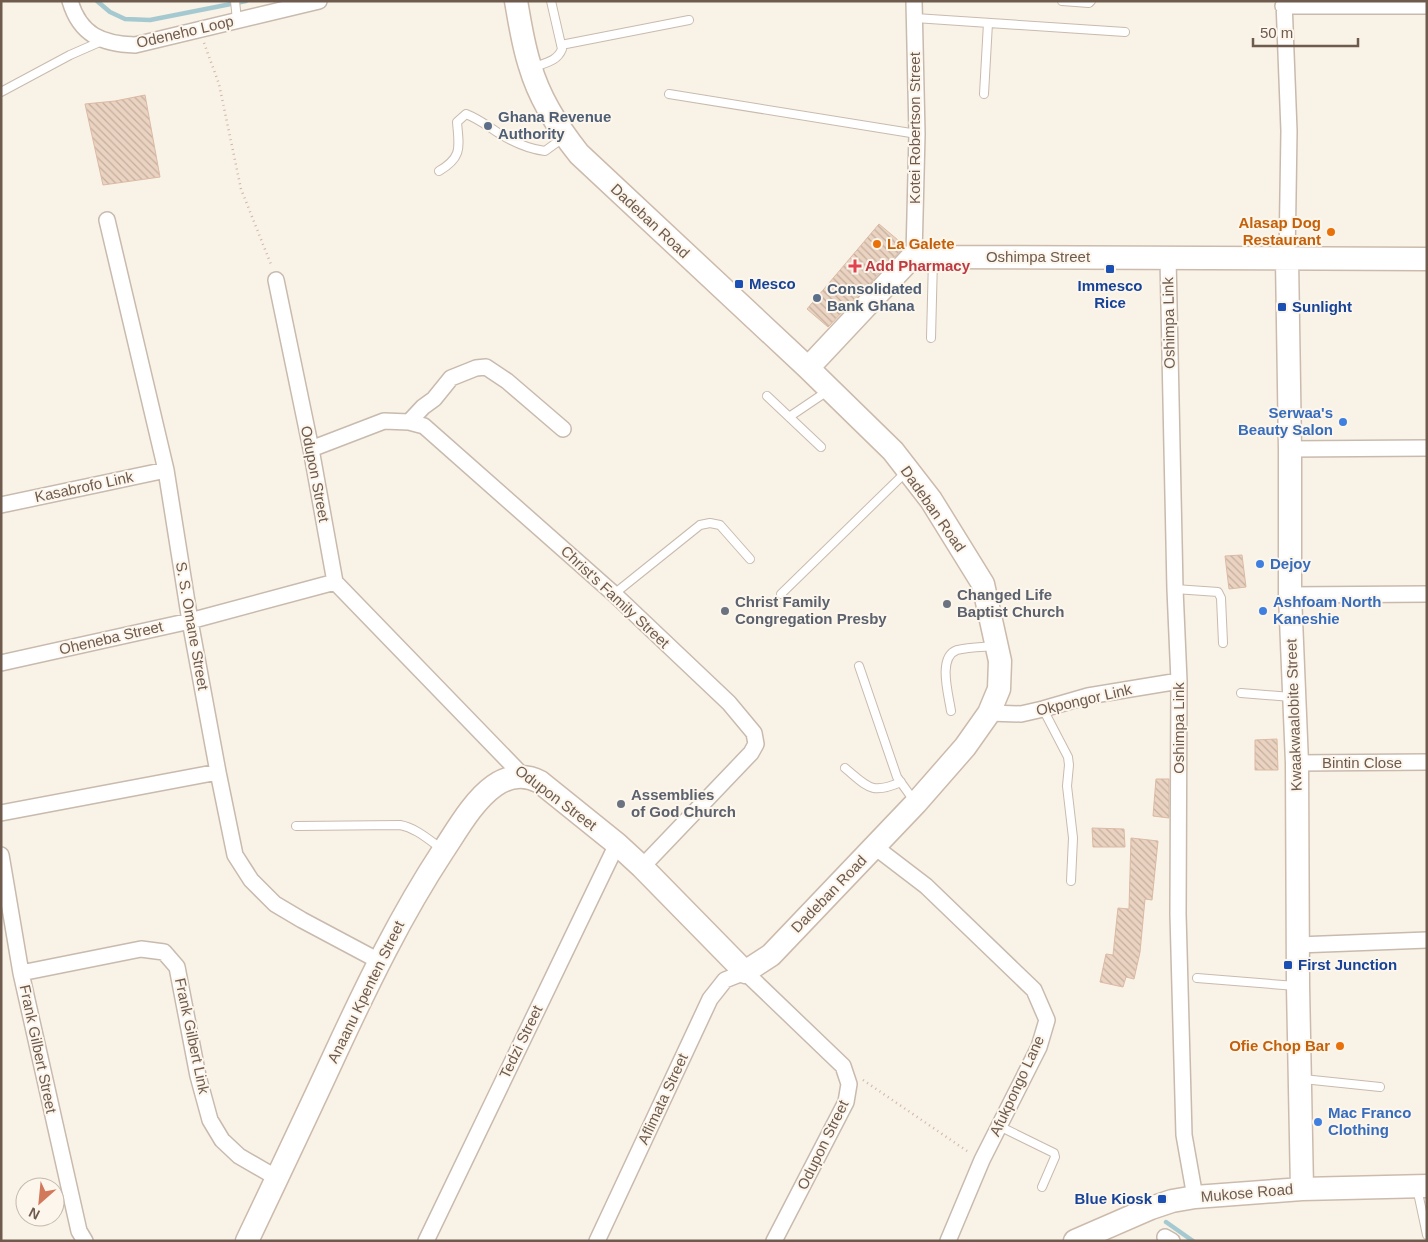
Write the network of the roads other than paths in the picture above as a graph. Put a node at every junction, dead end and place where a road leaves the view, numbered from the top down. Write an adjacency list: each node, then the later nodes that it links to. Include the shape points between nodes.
1 (70, 1): 15 (street, via 72,10 86,29)
2 (319, 1): 10 (street, Odeneho Loop)
3 (516, 1): 17 (street, Dadeban Road)
4 (550, 1): 16 (lane)
5 (914, 1): 11 (street, Kotei Robertson Street)
6 (1062, 1): 7 (lane)
7 (1091, 1)
8 (1284, 4): 9 (street); 27 (street, Kwaakwaalobite Street, via 1289,131)
9 (1427, 6)
10 (236, 9): 15 (street, Odeneho Loop, via 199,29 135,45)
11 (915, 18): 13 (lane); 21 (street, Kotei Robertson Street)
12 (689, 20): 16 (lane)
13 (988, 23): 14 (lane); 20 (lane)
14 (1125, 32)
15 (102, 41): 18 (lane)
16 (561, 45): 17 (lane, via 560,55 554,60)
17 (530, 68): 22 (street, Dadeban Road)
18 (1, 92)
19 (669, 94): 21 (lane)
20 (984, 94)
21 (916, 134): 25 (street, Kotei Robertson Street)
22 (565, 137): 23 (lane, via 545,151 532,149 466,114 457,122 460,148 448,165); 31 (street, Dadeban Road, via 579,154)
23 (438, 170)
24 (108, 220): 41 (street, S. S. Omane Street)
25 (923, 256): 26 (street, Oshimpa Street); 30 (lane); 31 (street)
26 (1168, 258): 27 (street, Oshimpa Street); 46 (street, Oshimpa Link)
27 (1287, 259): 28 (street, Oshimpa Street); 40 (street, Kwaakwaalobite Street)
28 (1427, 259)
29 (276, 280): 39 (street, Odupon Street)
30 (931, 338)
31 (808, 368): 32 (street, Dadeban Road)
32 (829, 389): 34 (lane); 42 (street, Dadeban Road)
33 (767, 396): 34 (lane)
34 (789, 417): 37 (lane)
35 (409, 422): 36 (street, via 451,378 486,367); 39 (street, Christ's Family Street, via 384,421); 47 (street, Christ's Family Street, via 424,426)
36 (564, 429)
37 (821, 447)
38 (1427, 448): 40 (street)
39 (311, 449): 45 (street, Odupon Street)
40 (1290, 450): 50 (street, Kwaakwaalobite Street)
41 (166, 470): 43 (street, Kasabrofo Link); 51 (street, S. S. Omane Street)
42 (908, 470): 48 (lane); 53 (street, Dadeban Road, via 931,500 983,584)
43 (1, 505)
44 (750, 559): 47 (lane, via 720,525 700,524)
45 (336, 582): 51 (street, Oheneba Street); 66 (street, Odupon Street)
46 (1174, 588): 52 (lane, via 1218,592); 56 (street, Oshimpa Link)
47 (614, 594): 75 (street, Christ's Family Street, via 729,703 754,733 756,744)
48 (781, 594)
49 (1427, 594): 50 (street)
50 (1290, 595): 58 (street, Kwaakwaalobite Street)
51 (190, 621): 54 (street, Oheneba Street); 65 (street, S. S. Omane Street)
52 (1223, 643)
53 (997, 646): 60 (lane, via 956,650 948,656 945,667); 61 (street, Dadeban Road, via 999,689)
54 (1, 663)
55 (858, 666): 67 (lane)
56 (1179, 681): 59 (street, Okpongor Link, via 1088,696); 91 (street, Oshimpa Link, via 1178,914 1184,1135)
57 (1241, 692): 58 (lane)
58 (1293, 697): 63 (street, Kwaakwaalobite Street)
59 (1043, 709): 61 (street, Okpongor Link, via 1021,714); 76 (lane, via 1068,757 1067,786 1073,838)
60 (951, 711)
61 (989, 713): 68 (street, Dadeban Road)
62 (1427, 762): 63 (street, Bintin Close)
63 (1297, 763): 78 (street, Kwaakwaalobite Street)
64 (845, 768): 67 (lane, via 864,785 873,788 884,789)
65 (218, 772): 69 (street); 79 (street, S. S. Omane Street, via 235,855 251,880 275,904)
66 (524, 776): 71 (street, Odupon Street, via 540,782); 73 (street, Anaanu Kpenten Street, via 495,785 486,793)
67 (901, 782): 68 (lane)
68 (916, 803): 72 (street, Dadeban Road)
69 (1, 813)
70 (296, 826): 73 (lane, via 408,826)
71 (617, 844): 75 (street, Odupon Street); 95 (street, Tedzi Street)
72 (875, 846): 80 (street, Dadeban Road, via 771,955); 86 (street, Afukpongo Lane, via 926,886 1034,990 1047,1020 1039,1047)
73 (443, 850): 79 (street, Anaanu Kpenten Street)
74 (1, 855): 81 (street, Frank Gilbert Street)
75 (642, 867): 80 (street, Odupon Street)
76 (1071, 881)
77 (1427, 940): 78 (street)
78 (1298, 945): 83 (street, Kwaakwaalobite Street)
79 (379, 961): 87 (street, Anaanu Kpenten Street)
80 (745, 972): 96 (street, Aflimata Street, via 725,980 710,999); 97 (street, Odupon Street, via 843,1066 849,1084 846,1102)
81 (21, 973): 87 (street, Frank Gilbert Link, via 141,949 164,952 177,967 210,1120 222,1140 239,1156); 93 (street, Frank Gilbert Street, via 79,1231)
82 (1197, 978): 83 (lane)
83 (1298, 986): 84 (street, Kwaakwaalobite Street)
84 (1300, 1079): 85 (lane); 90 (street, Kwaakwaalobite Street)
85 (1380, 1087)
86 (999, 1126): 89 (lane, via 1054,1153); 98 (street, Afukpongo Lane)
87 (277, 1178): 94 (street, Anaanu Kpenten Street)
88 (1421, 1186): 90 (street, Mukose Road); 92 (lane)
89 (1042, 1187)
90 (1302, 1189): 91 (street, Mukose Road)
91 (1195, 1197): 99 (street, Mukose Road, via 1151,1208)
92 (1427, 1235)
93 (85, 1241)
94 (247, 1241)
95 (426, 1241)
96 (597, 1241)
97 (774, 1241)
98 (948, 1241)
99 (1075, 1241)

